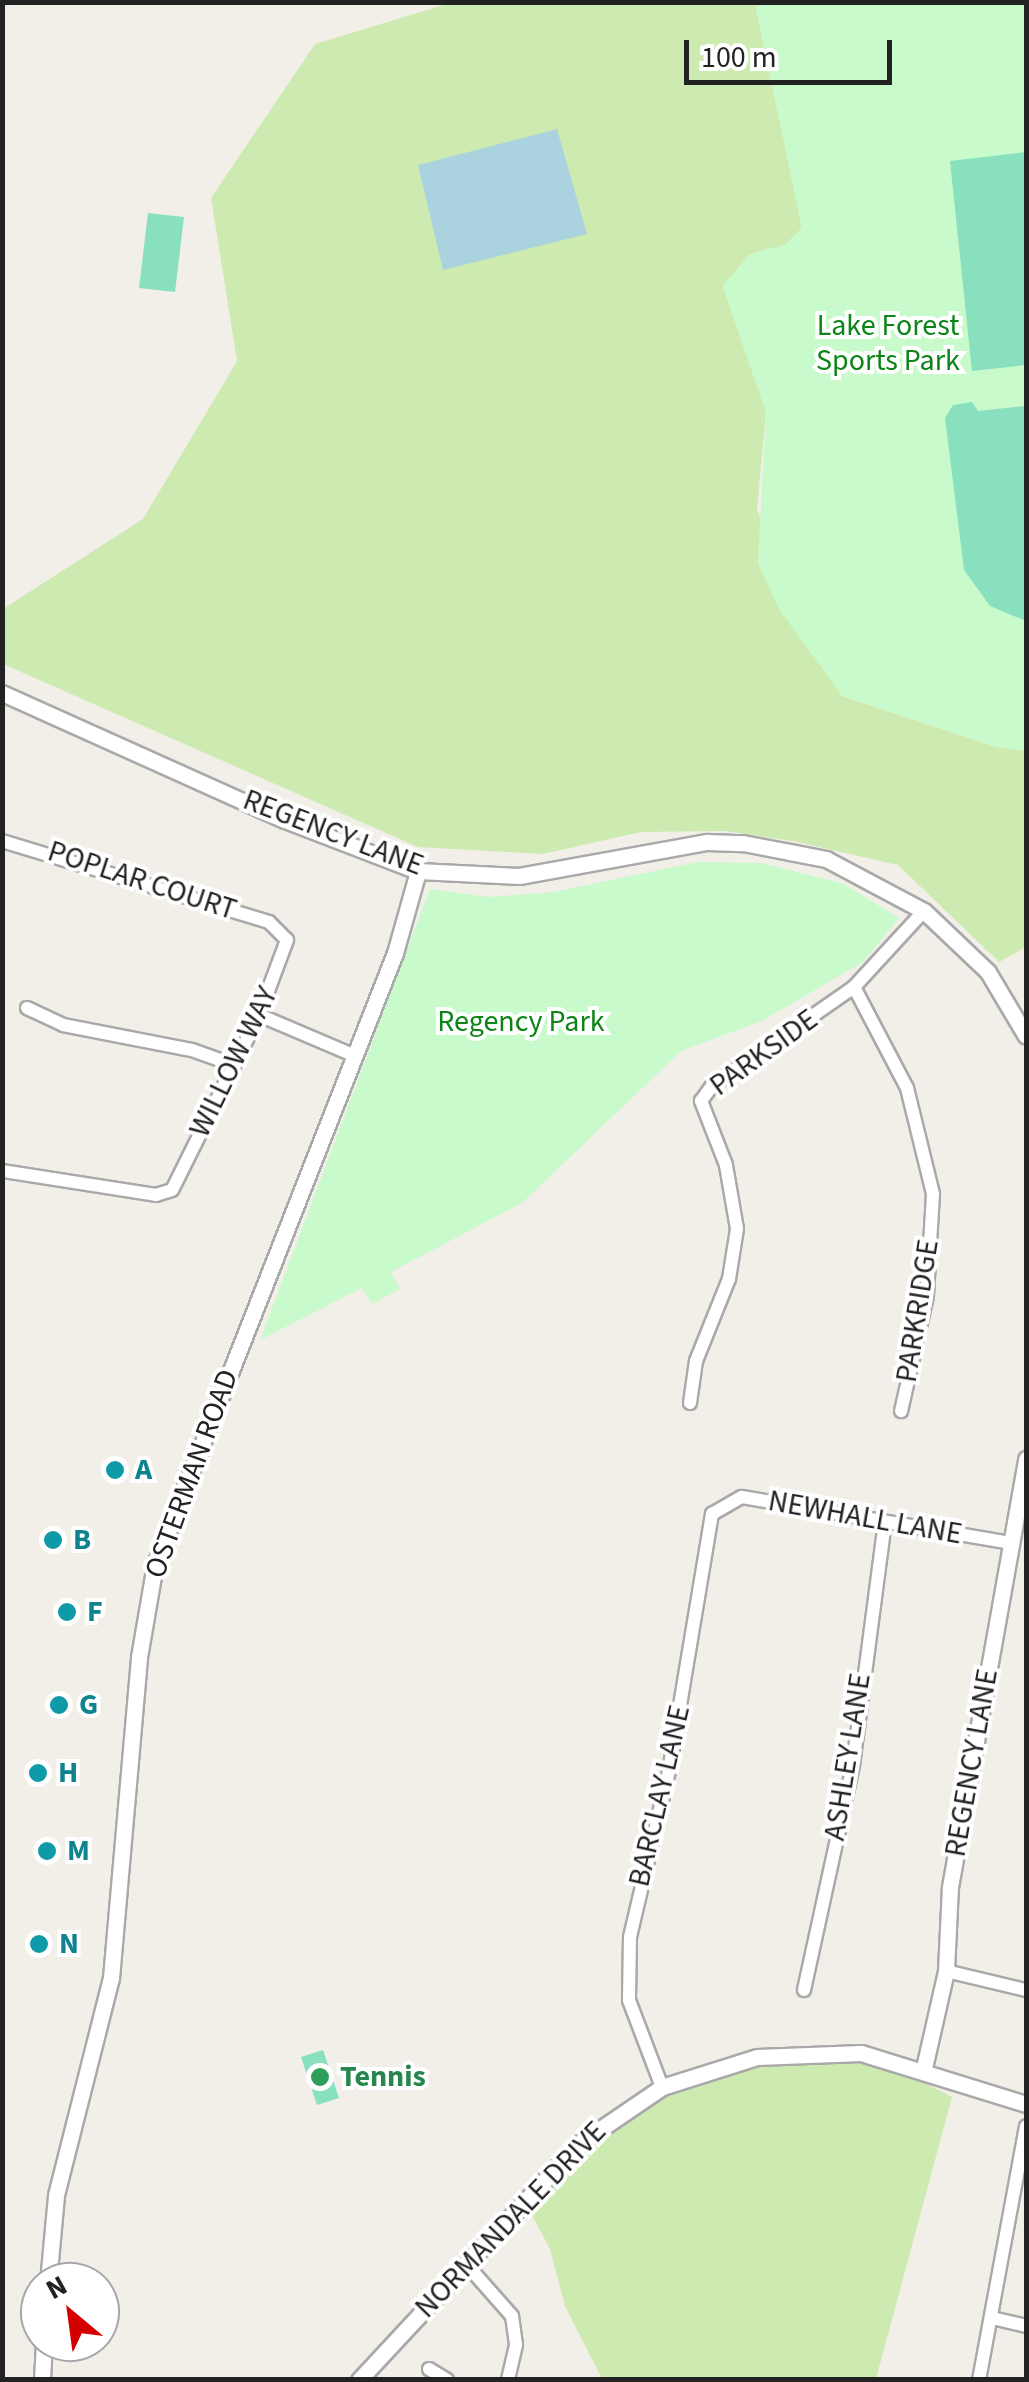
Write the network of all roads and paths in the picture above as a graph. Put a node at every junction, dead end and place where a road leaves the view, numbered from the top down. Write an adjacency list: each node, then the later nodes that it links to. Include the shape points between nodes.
1 (2, 692): 3 (street, REGENCY LANE, via 285,820)
2 (2, 840): 5 (street, POPLAR COURT)
3 (418, 872): 4 (street, REGENCY LANE, via 519,876 671,844 743,842 826,860); 10 (street, OSTERMAN ROAD, via 405,927)
4 (924, 911): 6 (street, PARKSIDE); 9 (street, REGENCY LANE, via 988,972)
5 (279, 928): 8 (street, WILLOW WAY, via 286,949)
6 (854, 988): 13 (street, PARKSIDE, via 701,1100 726,1166 736,1229 729,1279 696,1361); 14 (street, PARKRIDGE, via 907,1088 933,1194 927,1296)
7 (27, 1008): 11 (street, via 63,1025 192,1050)
8 (259, 1014): 10 (street); 11 (street, WILLOW WAY)
9 (1026, 1036)
10 (355, 1056): 26 (street, OSTERMAN ROAD, via 155,1564 139,1657 111,1978 56,2195)
11 (234, 1065): 12 (street, WILLOW WAY, via 167,1194)
12 (2, 1171)
13 (690, 1403)
14 (900, 1411)
15 (1026, 1459): 18 (street, REGENCY LANE)
16 (721, 1504): 17 (street, NEWHALL LANE, via 742,1497); 23 (street, BARCLAY LANE, via 706,1528 670,1770 630,1937 629,2000)
17 (885, 1523): 18 (street, NEWHALL LANE); 20 (street, ASHLEY LANE, via 853,1765)
18 (1010, 1543): 19 (street, REGENCY LANE, via 950,1887)
19 (946, 1971): 21 (street); 22 (street, REGENCY LANE)
20 (804, 1990)
21 (1026, 1990)
22 (924, 2068): 23 (street, NORMANDALE DRIVE, via 861,2053 784,2054); 24 (street, NORMANDALE DRIVE)
23 (662, 2087): 27 (street, NORMANDALE DRIVE, via 589,2134)
24 (1026, 2104)
25 (1026, 2126): 28 (street)
26 (50, 2262)
27 (467, 2265): 31 (street, NORMANDALE DRIVE); 33 (street, via 512,2316 516,2345)
28 (992, 2318): 29 (street); 34 (street)
29 (1026, 2326)
30 (429, 2369): 32 (street)
31 (359, 2380)
32 (447, 2380)
33 (508, 2380)
34 (979, 2380)

